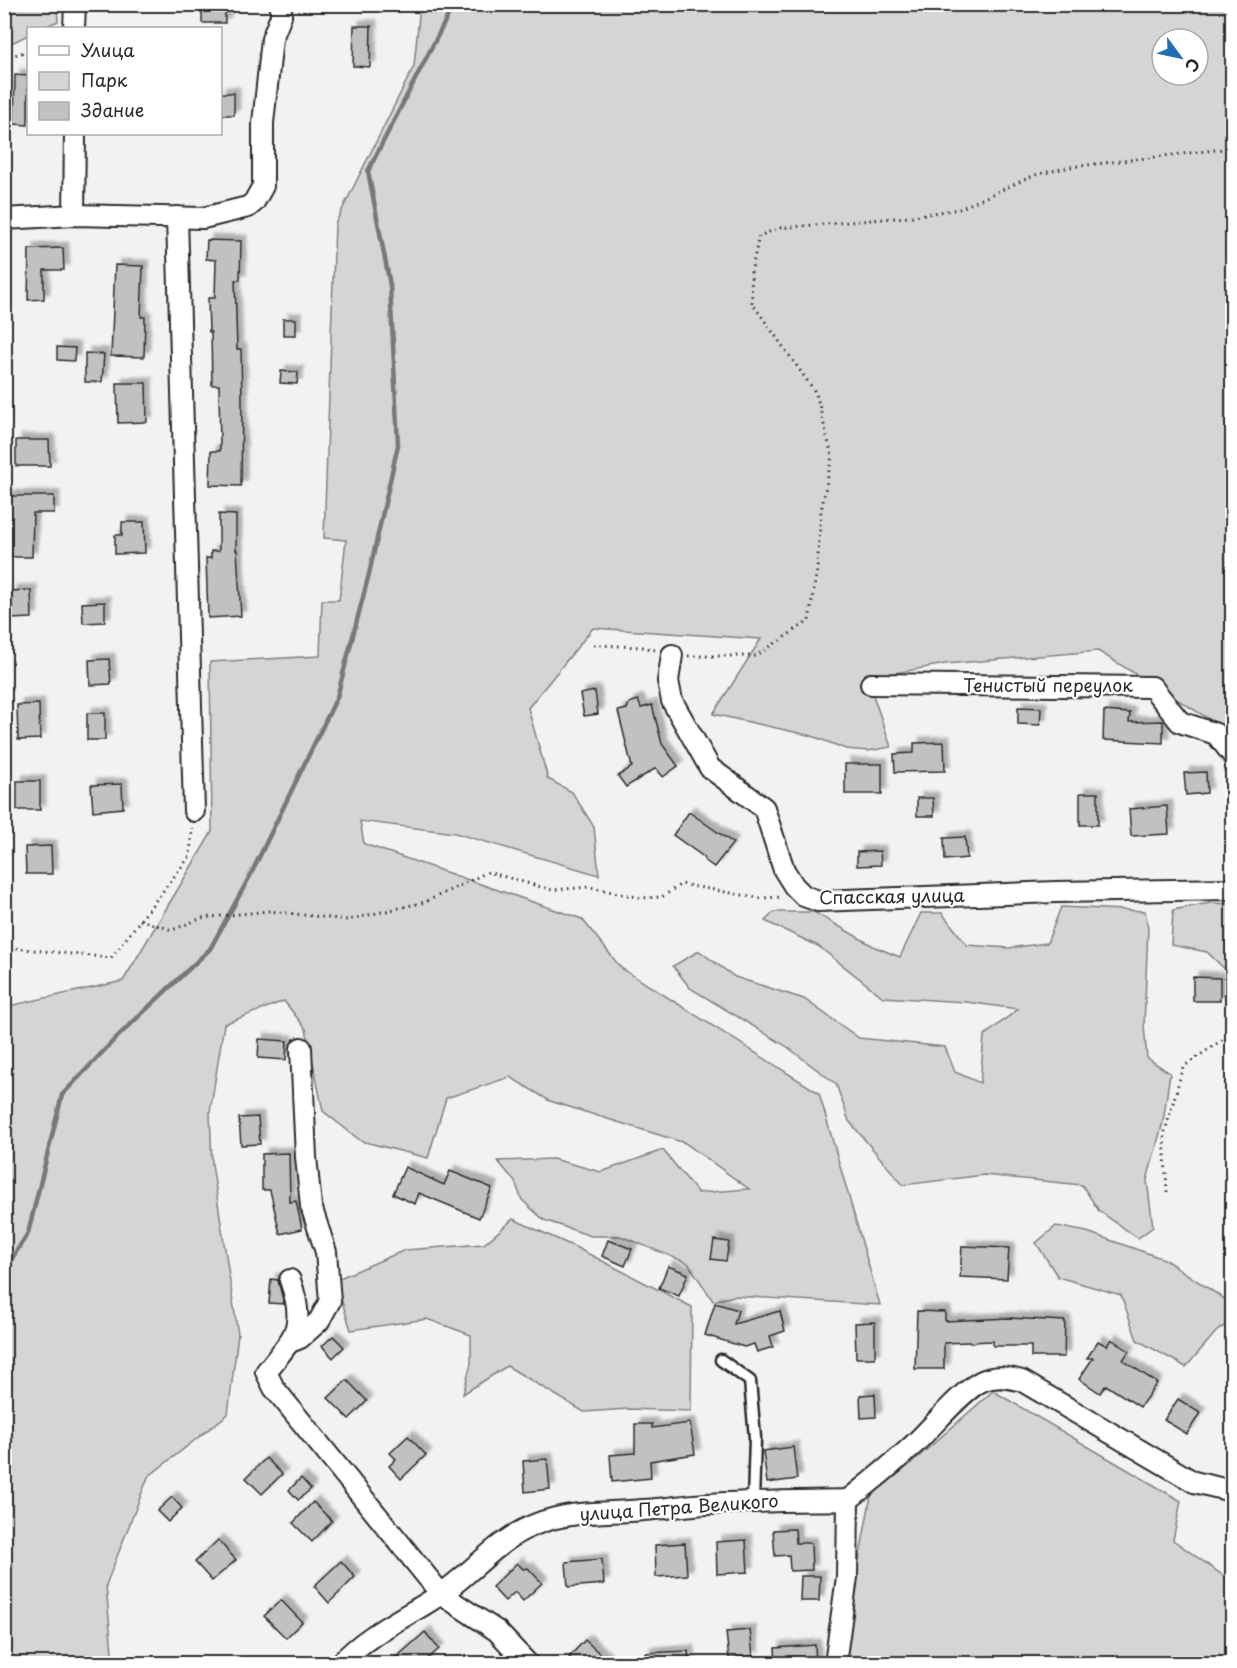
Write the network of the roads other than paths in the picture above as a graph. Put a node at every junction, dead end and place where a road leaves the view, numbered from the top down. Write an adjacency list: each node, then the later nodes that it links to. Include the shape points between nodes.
1 (75, 4): 3 (street)
2 (281, 4): 6 (street, via 272,39 263,123 263,186 258,198 248,207 203,218)
3 (74, 27)
4 (75, 135): 5 (street)
5 (74, 216): 6 (street); 7 (street)
6 (177, 217): 11 (street)
7 (4, 219)
8 (672, 656): 12 (street, Спасская улица, via 668,681 672,701 711,768 764,808 784,870 804,896 818,902)
9 (871, 684): 10 (street, Тенистый переулок, via 1152,687 1180,722 1216,734)
10 (1233, 754)
11 (194, 811)
12 (1233, 889)
13 (301, 1048): 15 (street, via 311,1206 326,1252 330,1301 319,1321)
14 (291, 1280): 15 (street, via 298,1325)
15 (288, 1343): 20 (street, via 266,1372 274,1388)
16 (721, 1360): 19 (lane, via 750,1381 755,1438)
17 (1233, 1491): 18 (street, via 1194,1482 1022,1381 996,1377 981,1381 968,1391 910,1449)
18 (848, 1500): 19 (street, улица Петра Великого); 23 (street, via 847,1577)
19 (753, 1502): 20 (street, улица Петра Великого, via 560,1517 523,1530)
20 (441, 1594): 21 (street, улица Петра Великого, via 352,1650); 22 (street, via 497,1631)
21 (340, 1664)
22 (528, 1664)
23 (835, 1664)

